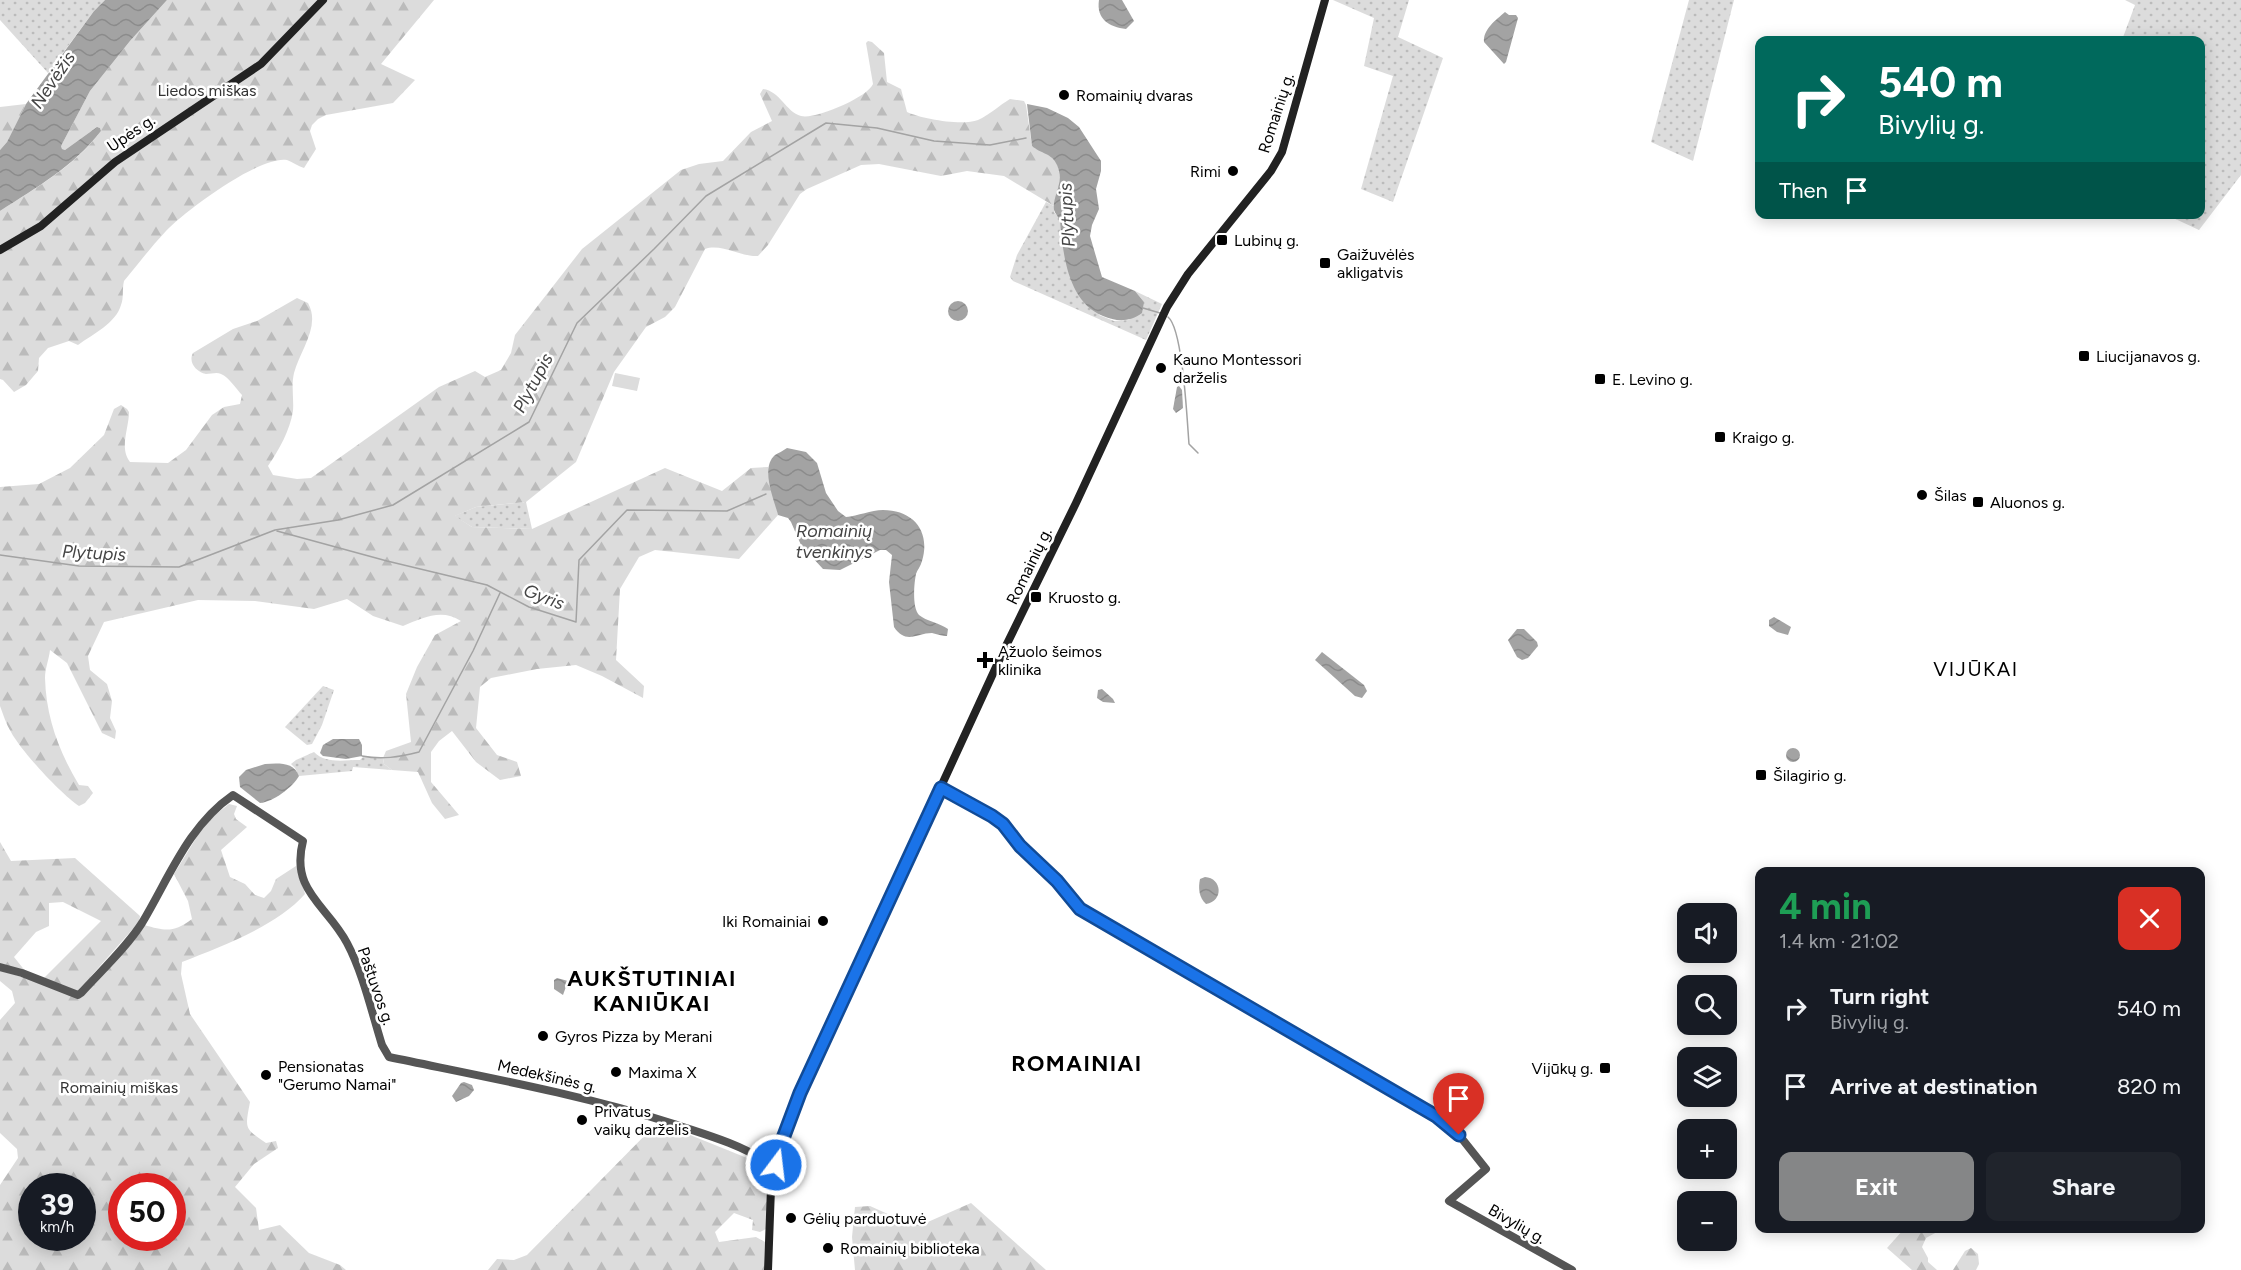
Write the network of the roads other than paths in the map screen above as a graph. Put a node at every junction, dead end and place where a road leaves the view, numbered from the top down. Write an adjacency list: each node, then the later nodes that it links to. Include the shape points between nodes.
1 (323, 0): 3 (main road, Upės g., via 261,64 115,162 40,226)
2 (1325, 0): 4 (main road, Romainių g., via 1282,152 1170,301)
3 (0, 250)
4 (941, 788): 7 (main road, Romainių g.); 11 (street, Bivylių g., via 1003,824 1080,909 1436,1116 1459,1135 1486,1169 1449,1201)
5 (0, 967): 6 (street, Paštuvos g., via 81,993 138,928 199,825 232,795 303,841 303,881 347,943)
6 (389, 1057): 8 (street, Medekšinės g., via 586,1098 705,1135)
7 (773, 1158): 8 (main road); 9 (main road, via 775,1167)
8 (763, 1160): 9 (main road, via 763,1167)
9 (769, 1170): 10 (main road)
10 (768, 1270)
11 (1572, 1270)

